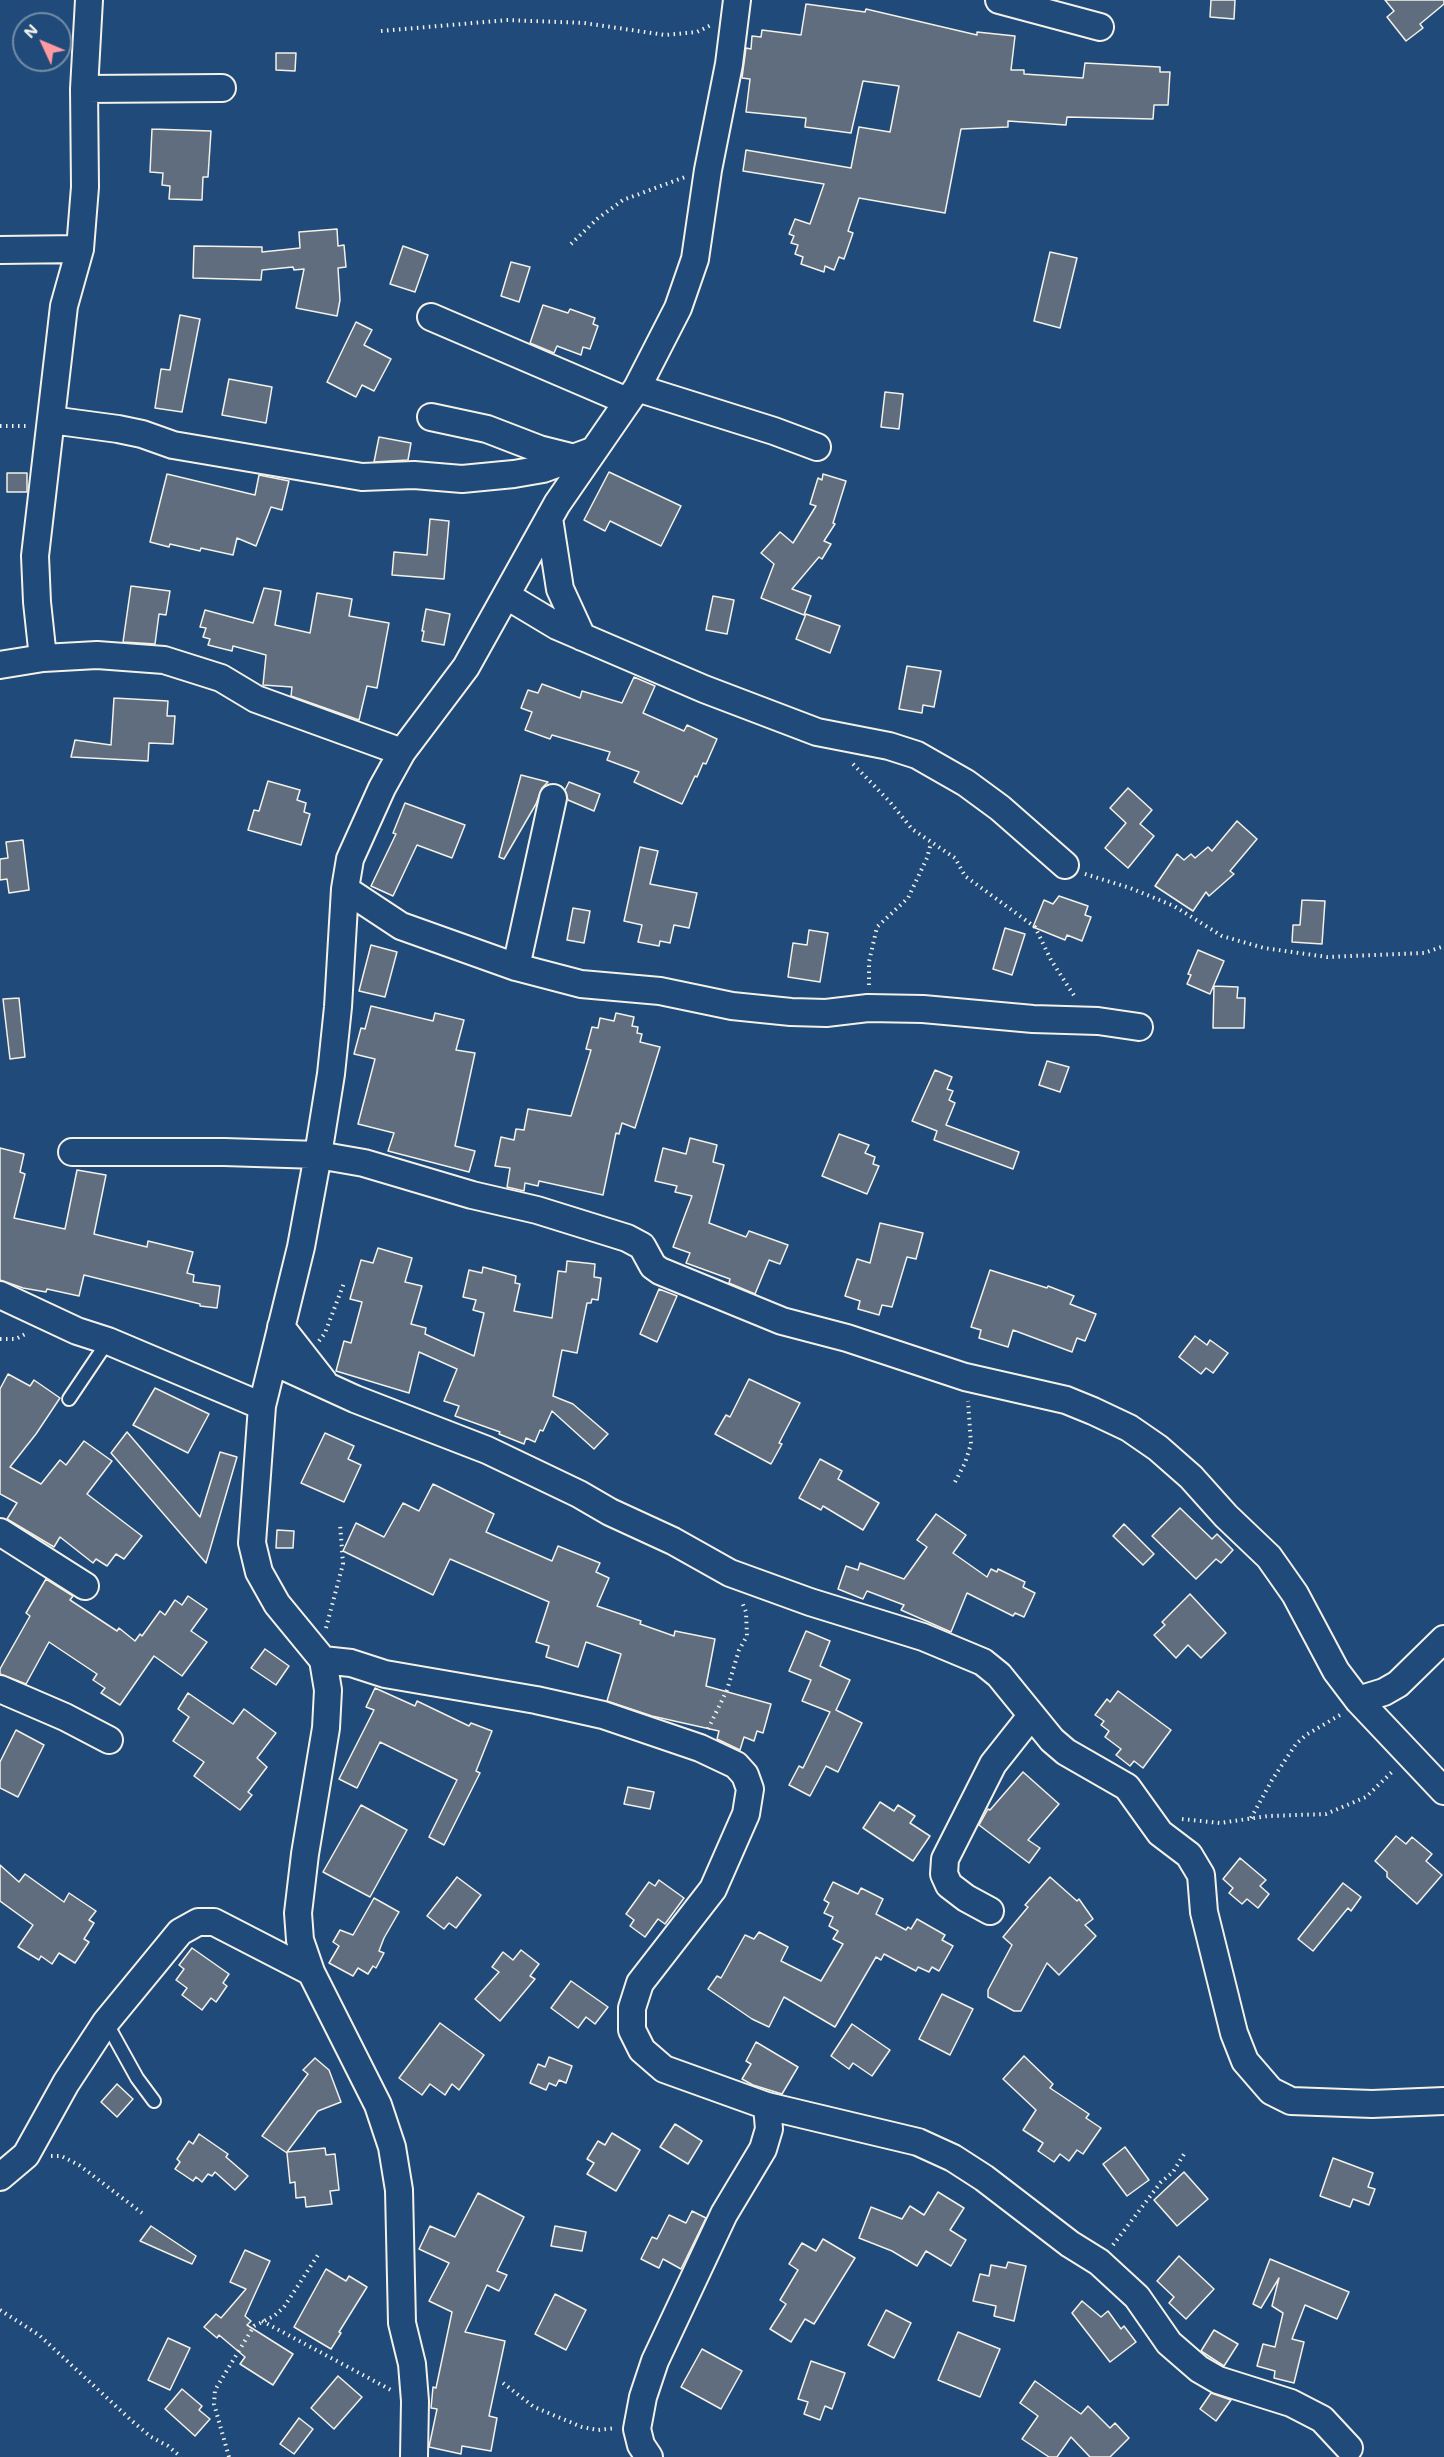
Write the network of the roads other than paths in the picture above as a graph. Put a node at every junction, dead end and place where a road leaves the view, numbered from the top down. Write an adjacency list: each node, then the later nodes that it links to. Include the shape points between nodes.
1 (89, 0): 6 (street)
2 (737, 0): 10 (street, via 695,259 661,345)
3 (999, 0): 4 (street)
4 (1100, 27)
5 (222, 88): 6 (street)
6 (84, 89): 7 (street, via 85,187)
7 (80, 249): 8 (street); 12 (street, via 64,306)
8 (0, 250)
9 (430, 317): 10 (street)
10 (632, 394): 13 (street, via 774,431); 14 (street)
11 (431, 417): 14 (street, via 487,429 539,449)
12 (51, 420): 14 (street, via 118,429 173,445 362,477 414,475 462,479 513,474 543,469); 18 (street, via 35,556)
13 (817, 447)
14 (584, 454): 15 (street)
15 (549, 518): 16 (street); 17 (street, via 560,589)
16 (507, 596): 17 (street); 20 (street, via 466,667)
17 (582, 637): 22 (street, via 817,732 917,755 1000,808)
18 (44, 657): 19 (street); 20 (street, via 96,655 164,660 221,678 256,699)
19 (0, 665)
20 (402, 752): 23 (street, via 350,859)
21 (553, 798): 24 (street)
22 (1065, 864)
23 (345, 889): 24 (street, via 401,926); 27 (street, via 334,1041)
24 (516, 967): 25 (street, via 581,984 660,991 732,1006 791,1012 923,1009)
25 (1139, 1027)
26 (72, 1152): 27 (street)
27 (318, 1155): 29 (street, via 302,1247); 40 (street, via 364,1163 627,1238 642,1246 660,1271 782,1321 965,1377 1066,1400 1129,1428 1191,1477 1269,1557 1295,1594 1336,1671)
28 (0, 1295): 30 (street)
29 (281, 1327): 31 (street); 32 (street)
30 (108, 1341): 33 (lane); 34 (street)
31 (274, 1362): 32 (street); 34 (street)
32 (328, 1386): 41 (street, via 487,1450 730,1573 923,1637 983,1662 999,1675)
33 (69, 1399)
34 (262, 1406): 38 (street, via 252,1543 259,1572 277,1604)
35 (0, 1532): 36 (street)
36 (85, 1586)
37 (1444, 1639): 40 (street, via 1398,1684)
38 (319, 1656): 45 (street, via 328,1690 326,1728 298,1913 300,1941); 49 (street, via 385,1674 603,1714 736,1765 750,1789 746,1814 713,1889 640,1983 632,2008 632,2030 642,2050 664,2069)
39 (0, 1689): 42 (street)
40 (1360, 1702): 43 (street)
41 (1031, 1716): 44 (street, via 993,1764 945,1859 944,1874 950,1885); 47 (street, via 1066,1752 1127,1787 1160,1833 1189,1855 1201,1875 1204,1912 1234,2033 1245,2061 1270,2091 1291,2101)
42 (109, 1740)
43 (1444, 1791)
44 (990, 1911)
45 (311, 1972): 46 (street, via 214,1922 198,1922 180,1932); 52 (street, via 378,2105 392,2147 399,2190 402,2323 412,2364 415,2402)
46 (105, 2022): 48 (lane); 50 (street, via 26,2155)
47 (1444, 2101)
48 (154, 2102)
49 (767, 2106): 51 (street, via 918,2142 953,2158 1099,2262 1137,2298 1169,2343 1199,2370 1291,2403 1322,2419); 53 (street, via 769,2129 763,2149 724,2214 643,2397 637,2429)
50 (0, 2177)
51 (1350, 2448)
52 (414, 2457)
53 (649, 2457)

